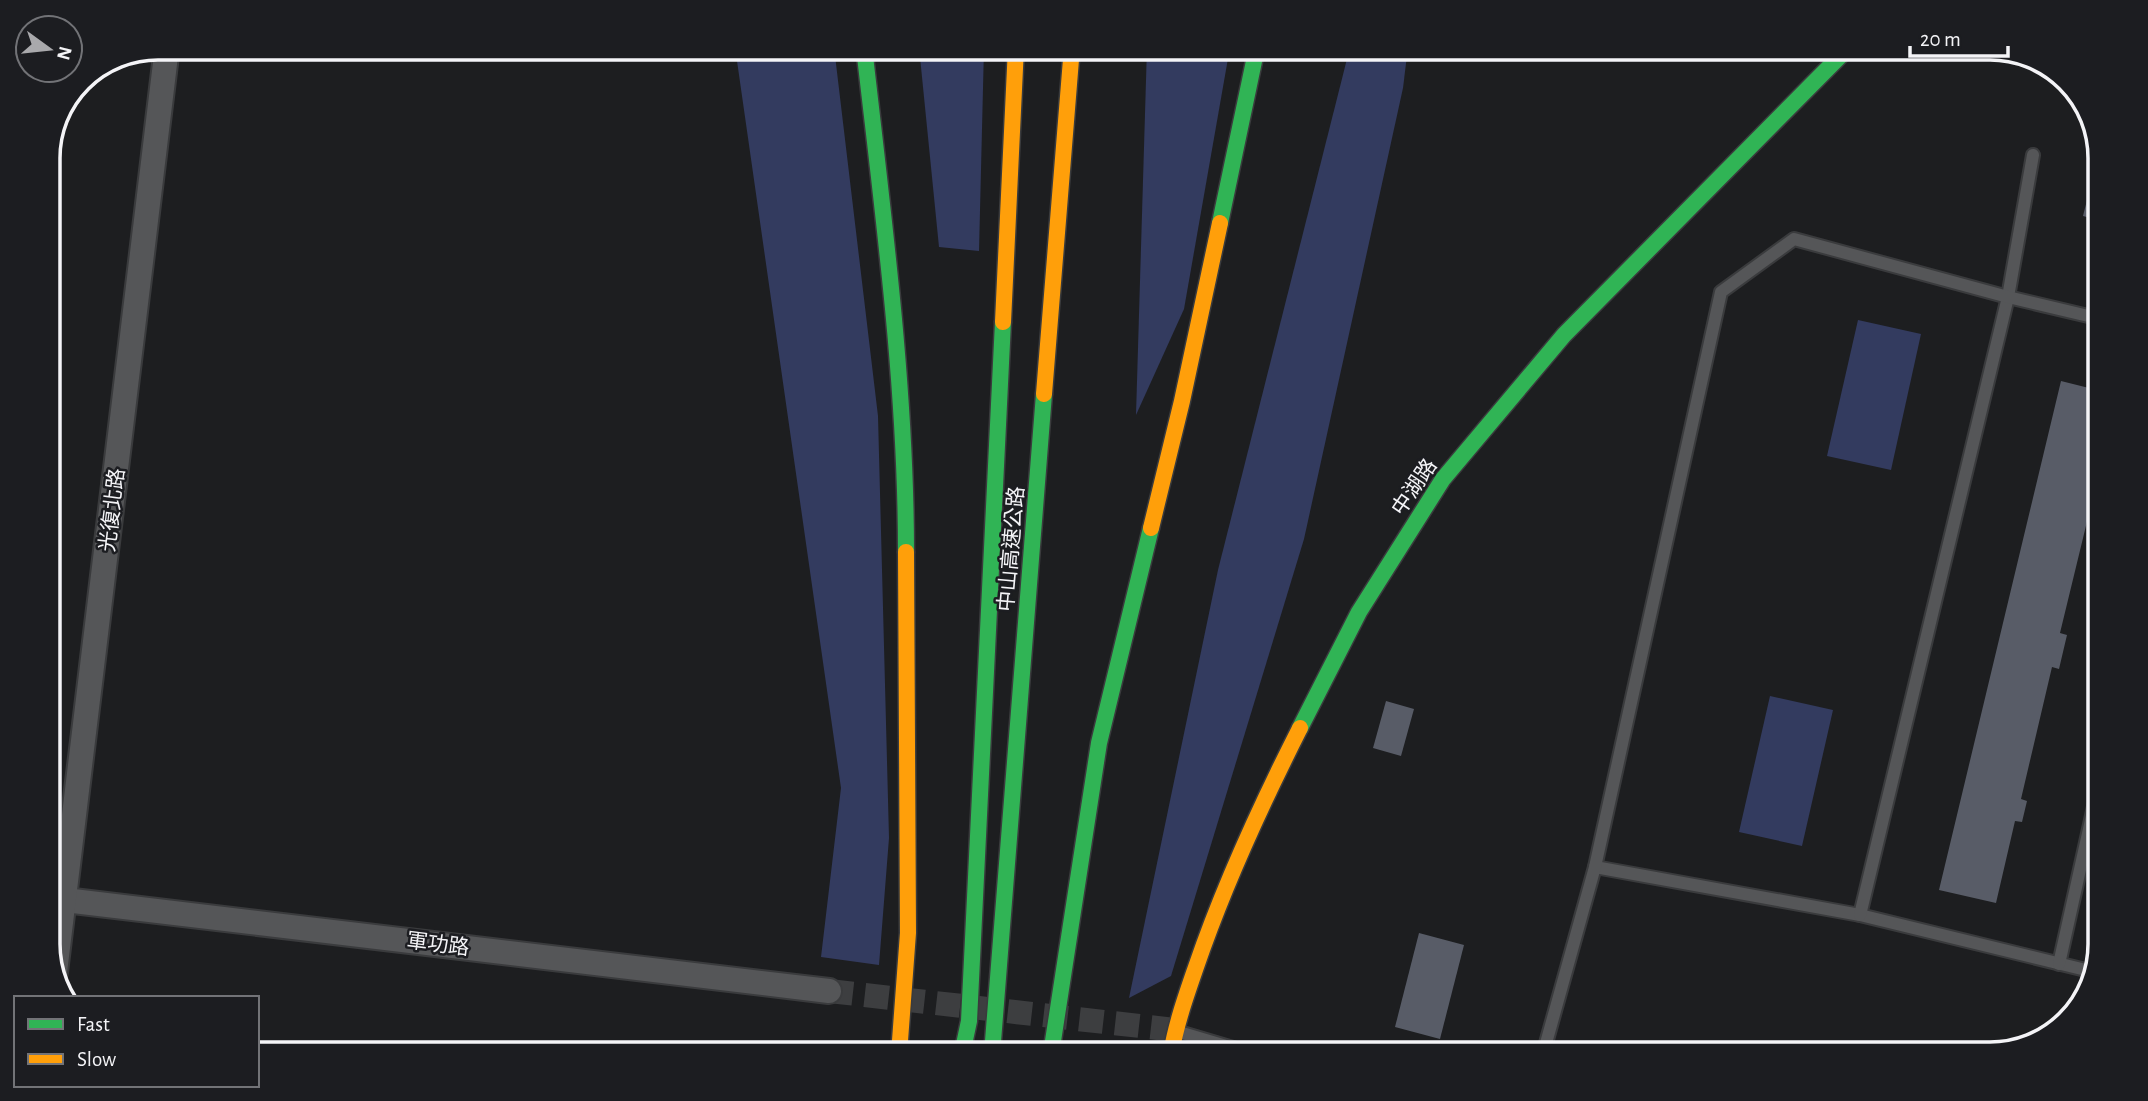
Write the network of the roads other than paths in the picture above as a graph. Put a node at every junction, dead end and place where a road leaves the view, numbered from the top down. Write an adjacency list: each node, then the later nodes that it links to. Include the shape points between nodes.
1 (165, 60): 12 (street, 光復北路)
2 (865, 60): 19 (main road, via 895,325 906,488 908,933)
3 (1015, 60): 20 (main road, 中山高速公路)
4 (1071, 60): 21 (main road, 中山高速公路)
5 (1254, 60): 22 (main road, via 1182,401 1098,743)
6 (1836, 60): 18 (main road, 中湖路, via 1564,335 1443,479 1359,612 1280,767 1213,917)
7 (2034, 155): 8 (lane)
8 (2008, 297): 9 (lane); 11 (lane, via 1794,239 1721,292); 14 (lane)
9 (2088, 316)
10 (2088, 834): 15 (lane)
11 (1595, 867): 14 (lane); 25 (lane)
12 (60, 868)
13 (60, 899): 17 (street, 軍功路)
14 (1860, 915): 15 (lane)
15 (2059, 964): 16 (lane)
16 (2085, 970)
17 (829, 991)
18 (1175, 1030): 23 (main road, 中湖路); 24 (lane)
19 (900, 1042)
20 (965, 1042)
21 (993, 1042)
22 (1053, 1042)
23 (1173, 1042)
24 (1214, 1042)
25 (1546, 1042)

